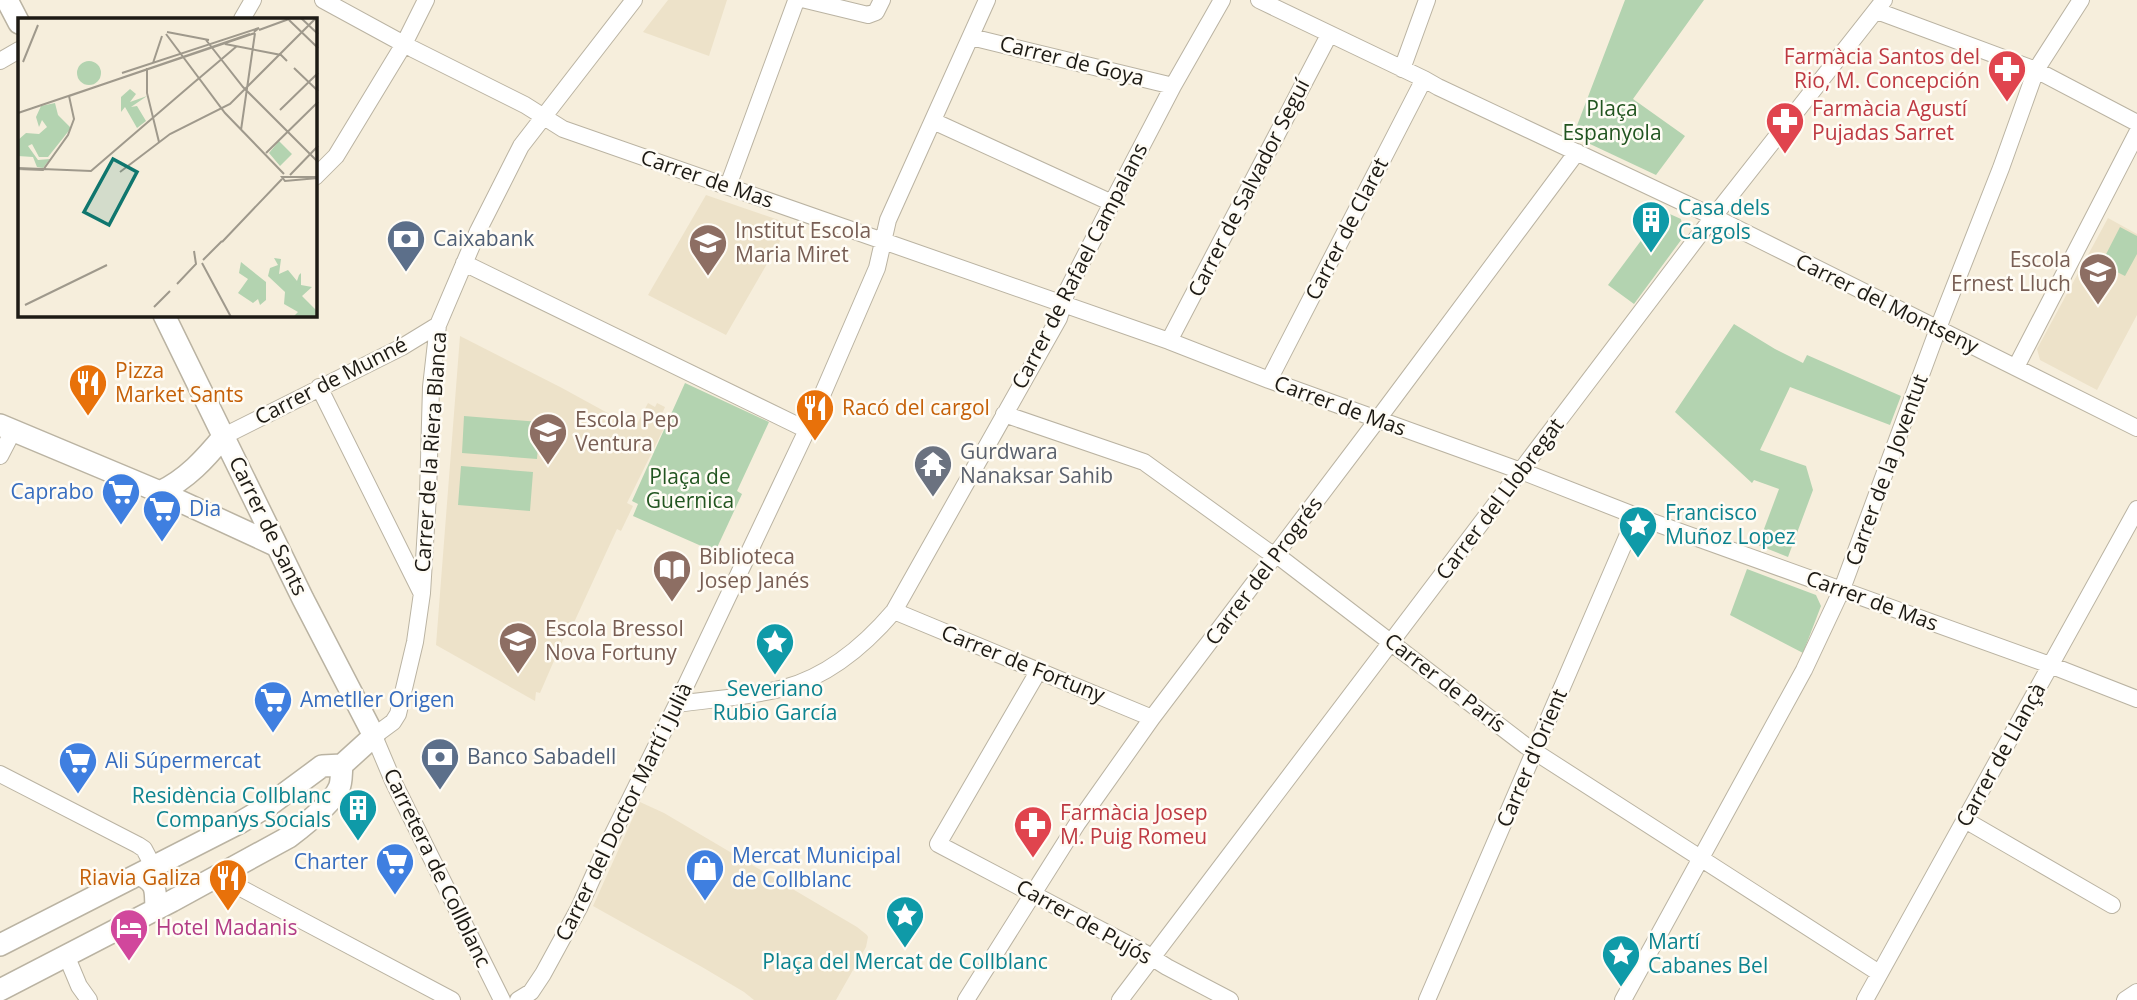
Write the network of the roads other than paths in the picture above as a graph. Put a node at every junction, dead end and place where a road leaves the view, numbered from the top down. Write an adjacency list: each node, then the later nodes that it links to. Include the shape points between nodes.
1 (8, 0): 15 (street)
2 (253, 0): 14 (street)
3 (323, 0): 18 (street, Carrer de Mas)
4 (426, 0): 18 (street)
5 (634, 0): 25 (street, Carrer de la Riera Blanca)
6 (801, 0): 13 (street, via 864,15); 31 (street)
7 (987, 0): 17 (street, Carrer del Doctor Martí i Julià)
8 (1222, 0): 24 (street, Carrer de Rafael Campalans)
9 (1259, 0): 16 (street, Carrer del Montseny)
10 (1427, 0): 21 (street)
11 (2081, 0): 22 (street, Carrer de la Joventut)
12 (1880, 5): 22 (street); 33 (street, Carrer del Llobregat)
13 (879, 6)
14 (243, 18)
15 (18, 21)
16 (1329, 34): 21 (street, Carrer del Montseny); 40 (street, Carrer de Salvador Seguí)
17 (971, 37): 24 (street, Carrer de Goya); 26 (street, Carrer del Doctor Martí i Julià)
18 (404, 44): 25 (street, Carrer de Mas, via 526,105); 30 (street, via 336,156)
19 (18, 51): 20 (street)
20 (0, 61)
21 (1402, 69): 23 (street, Carrer del Montseny)
22 (2036, 70): 27 (street); 39 (street, Carrer de la Joventut)
23 (1424, 79): 29 (street, Carrer del Montseny); 42 (street, Carrer de Claret)
24 (1173, 86): 32 (street, Carrer de Rafael Campalans)
25 (541, 117): 31 (street, Carrer de Mas, via 563,129); 35 (street, Carrer de la Riera Blanca, via 521,146)
26 (933, 121): 32 (street); 34 (street, Carrer del Doctor Martí i Julià)
27 (2137, 123)
28 (2137, 133): 41 (street)
29 (1577, 152): 33 (street, Carrer del Montseny); 45 (street, Carrer del Progrés)
30 (317, 175)
31 (727, 186): 34 (street, Carrer de Mas)
32 (1112, 203): 36 (street, Carrer de Rafael Campalans)
33 (1714, 217): 39 (street, Carrer del Montseny); 51 (street, Carrer del Llobregat)
34 (883, 239): 36 (street, Carrer de Mas); 48 (street, Carrer del Doctor Martí i Julià, via 877,268)
35 (464, 263): 38 (street, Carrer de la Riera Blanca); 48 (street)
36 (1063, 304): 40 (street, Carrer de Mas); 44 (street, Carrer de Rafael Campalans)
37 (165, 317): 49 (street, Carrer de Sants)
38 (438, 325): 43 (street, Carrer de Munné); 58 (street, Carrer de la Riera Blanca)
39 (1938, 330): 41 (street, Carrer del Montseny); 57 (street, Carrer de la Joventut)
40 (1170, 341): 42 (street, Carrer de Mas)
41 (2016, 367): 47 (street, Carrer del Montseny)
42 (1269, 380): 45 (street, Carrer de Mas)
43 (319, 387): 49 (street, Carrer de Munné); 58 (street)
44 (1004, 414): 56 (street, Carrer de París, via 1144,462); 59 (street, Carrer de Rafael Campalans)
45 (1378, 419): 51 (street, Carrer de Mas); 56 (street, Carrer del Progrés)
46 (7, 428): 50 (street); 52 (street)
47 (2137, 428)
48 (807, 430): 64 (street, Carrer del Doctor Martí i Julià)
49 (224, 436): 52 (street, via 194,470); 55 (street, Carrer de Sants)
50 (0, 456)
51 (1521, 471): 54 (street, Carrer de Mas); 60 (street, Carrer del Llobregat)
52 (160, 492): 55 (street)
53 (2137, 509): 61 (street, Carrer de Llançà)
54 (1636, 516): 57 (street, Carrer de Mas); 67 (street, Carrer d'Orient)
55 (277, 546): 66 (street, Carrer de Sants)
56 (1275, 555): 60 (street, Carrer de París); 65 (street, Carrer del Progrés)
57 (1842, 589): 61 (street, Carrer de Mas); 71 (street, Carrer de la Joventut, via 1804,670)
58 (422, 593): 66 (street, Carrer de la Riera Blanca, via 398,714)
59 (894, 611): 62 (street, Carrer de Fortuny); 64 (street, Carrer de Rafael Campalans, via 852,653 822,672 785,687)
60 (1391, 642): 67 (street, Carrer de París); 79 (street, Carrer del Llobregat)
61 (2050, 665): 63 (street, Carrer de Mas); 70 (street, Carrer de Llançà)
62 (1039, 670): 65 (street, Carrer de Fortuny); 74 (street, Carrer de Pujós, via 938,844)
63 (2137, 699)
64 (677, 704): 86 (street, Carrer del Doctor Martí i Julià, via 558,950 531,992)
65 (1152, 718): 74 (street, Carrer del Progrés)
66 (374, 736): 68 (street, Carrer de la Riera Blanca); 85 (street, Carretera de Collblanc)
67 (1535, 751): 71 (street, Carrer de París); 90 (street, Carrer d'Orient)
68 (342, 765): 72 (street, Carrer de la Riera Blanca, via 321,766 268,806); 73 (street, via 340,788 303,827)
69 (0, 774): 72 (street, via 138,845 144,849)
70 (1965, 820): 75 (street); 80 (street, Carrer de Llançà)
71 (1702, 858): 80 (street, Carrer de París); 91 (street, Carrer de la Joventut)
72 (146, 870): 76 (street, via 155,885); 77 (street, Carrer de la Riera Blanca)
73 (218, 876): 76 (street); 84 (street)
74 (1032, 894): 79 (street, Carrer de Pujós); 87 (street, Carrer del Progrés)
75 (2112, 905)
76 (156, 909): 78 (street)
77 (0, 945)
78 (66, 955): 81 (street); 83 (street)
79 (1151, 958): 88 (street, Carrer del Llobregat); 89 (street, Carrer de Pujós)
80 (1879, 973): 92 (street, Carrer de Llançà)
81 (0, 990)
82 (2137, 992): 93 (street)
83 (89, 1000)
84 (452, 1000)
85 (502, 1000)
86 (518, 1000)
87 (966, 1000)
88 (1120, 1000)
89 (1230, 1000)
90 (1427, 1000)
91 (1623, 1000)
92 (1865, 1000)
93 (2125, 1000)

